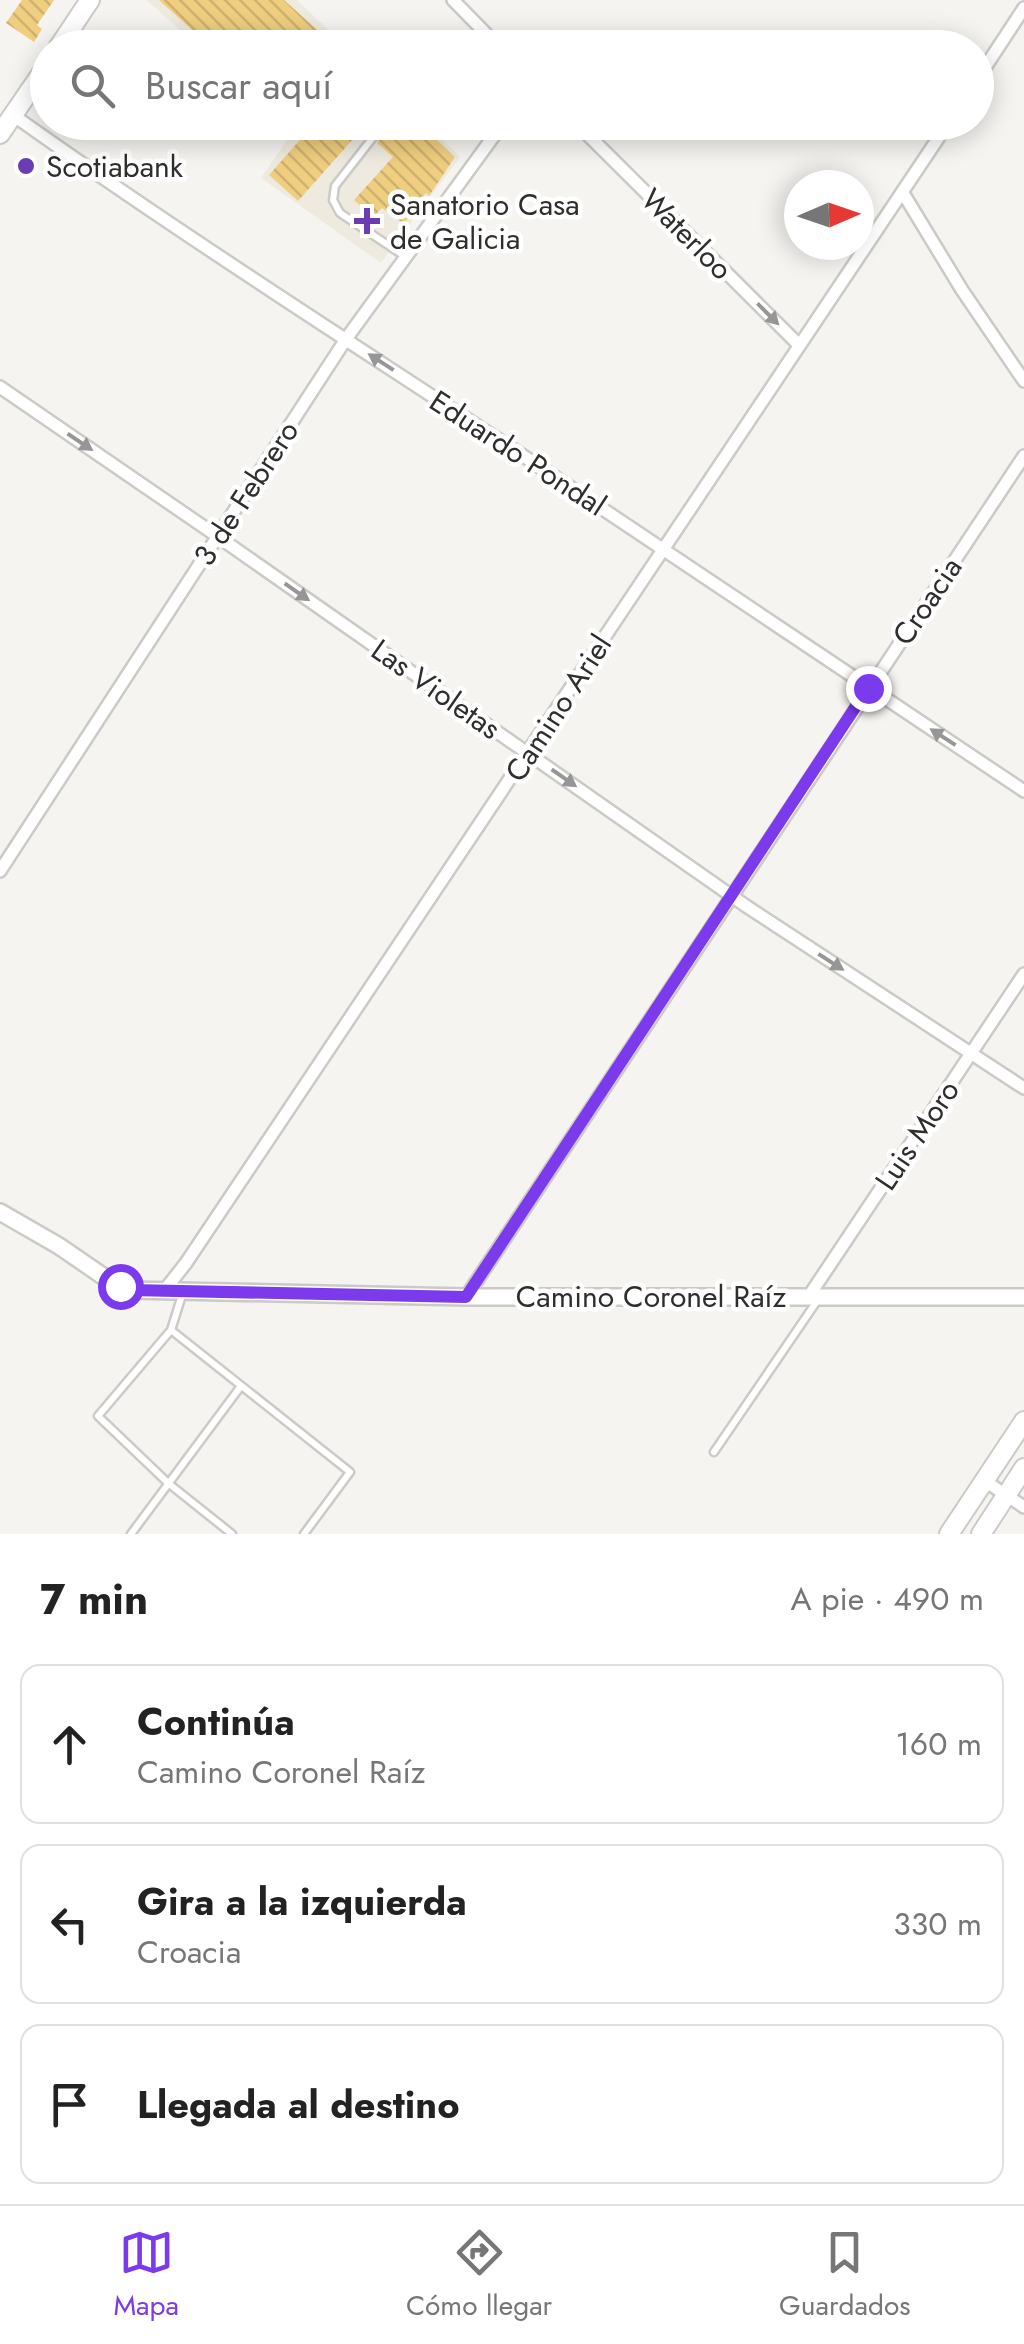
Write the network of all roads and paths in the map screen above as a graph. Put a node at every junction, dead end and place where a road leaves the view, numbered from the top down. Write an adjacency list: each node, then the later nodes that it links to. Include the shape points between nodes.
1 (90, 0): 4 (main road)
2 (454, 0): 5 (street)
3 (1024, 8): 6 (street)
4 (70, 30)
5 (483, 30)
6 (994, 53)
7 (30, 90): 8 (main road)
8 (13, 115): 9 (street, Eduardo Pondal); 10 (main road)
9 (30, 127)
10 (0, 134)
11 (48, 140): 18 (street, Eduardo Pondal)
12 (371, 140): 17 (lane, via 335,186 333,200 340,213)
13 (491, 140): 17 (street, 3 de Febrero)
14 (592, 140): 19 (street, Waterloo, one-way to 19)
15 (937, 140): 16 (street, Camino Ariel)
16 (903, 193): 19 (street, Camino Ariel); 20 (street)
17 (407, 258): 18 (street, 3 de Febrero)
18 (346, 339): 23 (street, 3 de Febrero); 24 (street, Eduardo Pondal, one-way to 18)
19 (799, 345): 24 (street, Camino Ariel)
20 (1024, 381)
21 (0, 387): 23 (street, Las Violetas, one-way to 23)
22 (1024, 456): 25 (street, Croacia)
23 (217, 536): 26 (street, Las Violetas, one-way to 26); 28 (street, 3 de Febrero)
24 (663, 548): 25 (street, Eduardo Pondal); 26 (street, Camino Ariel)
25 (868, 688): 27 (street, Eduardo Pondal, one-way to 25); 29 (street, Croacia)
26 (528, 753): 29 (street, Las Violetas, one-way to 29); 34 (street, Camino Ariel)
27 (1024, 790)
28 (0, 871)
29 (730, 895): 31 (street, Las Violetas, one-way to 31); 37 (street, Croacia)
30 (1024, 974): 31 (street, Luis Moro)
31 (972, 1054): 32 (street, Las Violetas); 36 (street, Luis Moro)
32 (1024, 1088)
33 (0, 1212): 34 (street, Camino Coronel Raíz, via 120,1286)
34 (164, 1291): 35 (street, Camino Coronel Raíz)
35 (184, 1291): 37 (street, Camino Coronel Raíz); 39 (lane)
36 (815, 1296): 37 (street, Camino Coronel Raíz); 38 (street, Camino Coronel Raíz); 42 (lane)
37 (466, 1297)
38 (1024, 1297)
39 (170, 1330): 40 (lane); 45 (lane, via 98,1416)
40 (240, 1386): 45 (lane); 50 (lane, via 350,1472)
41 (1024, 1421): 44 (main road)
42 (714, 1452)
43 (1024, 1468): 46 (main road)
44 (985, 1481): 46 (street); 51 (main road)
45 (168, 1483): 48 (lane); 49 (lane)
46 (1006, 1495): 47 (street); 52 (main road)
47 (1024, 1507)
48 (131, 1534)
49 (232, 1534)
50 (304, 1534)
51 (950, 1534)
52 (981, 1534)

